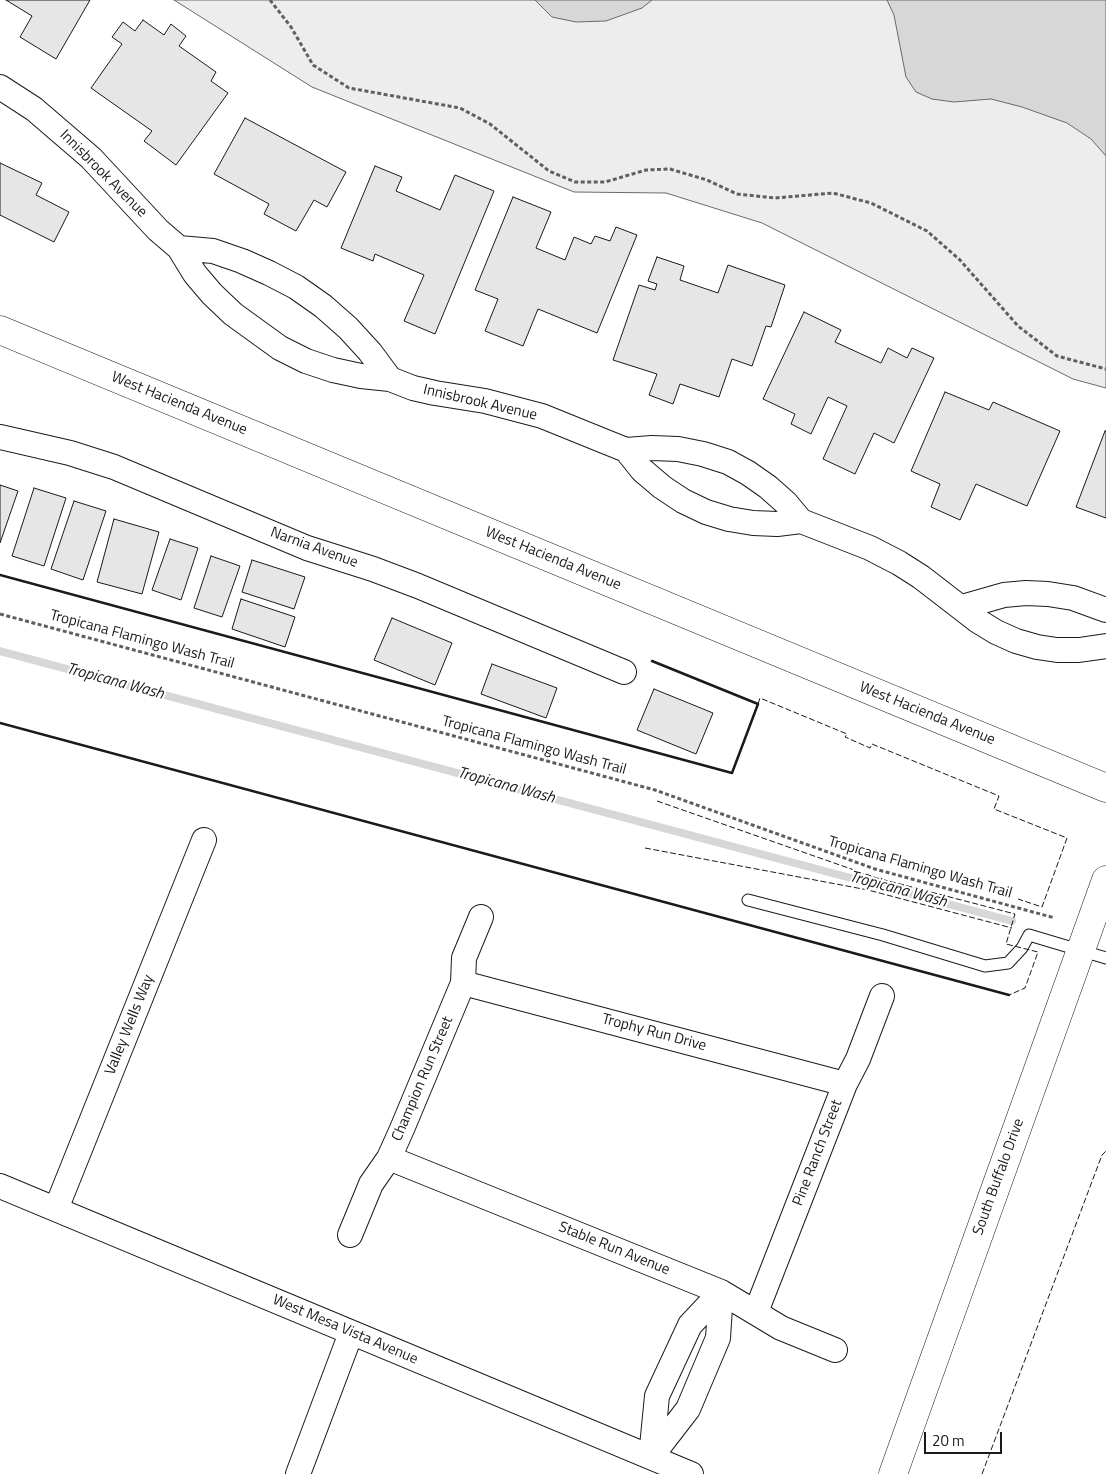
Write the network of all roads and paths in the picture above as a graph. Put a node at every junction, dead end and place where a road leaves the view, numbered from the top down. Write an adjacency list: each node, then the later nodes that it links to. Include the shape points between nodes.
1 (270, 0): 5 (path, via 291,27 313,65 349,88 460,108 490,124 549,170 576,182 605,182 646,170 670,169 707,180 737,194 775,198 833,193 871,203 926,231 960,260 1018,326 1057,356)
2 (0, 86): 3 (street, Innisbrook Avenue, via 70,139)
3 (179, 248): 6 (street, via 214,251 296,287 348,328); 6 (street, Innisbrook Avenue, via 212,294 233,314 280,348 333,370)
4 (0, 330): 15 (main road, West Hacienda Avenue)
5 (1106, 369)
6 (390, 379): 8 (street, Innisbrook Avenue, via 428,392 485,401 542,416)
7 (0, 437): 14 (street, Narnia Avenue, via 114,467 307,548 418,586)
8 (626, 450): 9 (street, Innisbrook Avenue, via 678,449 728,462 768,487); 9 (street, Innisbrook Avenue, via 662,487 706,512 753,523)
9 (801, 521): 10 (street, Innisbrook Avenue, via 899,563)
10 (962, 608): 11 (street, via 997,597 1026,593 1073,598); 13 (street, Innisbrook Avenue, via 996,632 1037,647 1080,650)
11 (1106, 610)
12 (0, 614): 20 (path, Tropicana Flamingo Wash Trail, via 655,790 874,870)
13 (1106, 646)
14 (624, 672)
15 (1106, 788)
16 (204, 840): 28 (street, Valley Wells Way)
17 (1106, 880): 21 (main road, South Buffalo Drive)
18 (748, 900): 21 (lane, via 986,966 1008,963 1029,935)
19 (481, 917): 23 (street, Champion Run Street, via 464,958)
20 (1055, 918)
21 (1080, 950): 22 (lane); 37 (main road, South Buffalo Drive)
22 (1106, 958)
23 (463, 983): 25 (street, Trophy Run Drive); 26 (street, Champion Run Street)
24 (882, 996): 25 (street, Pine Ranch Street, via 858,1059)
25 (844, 1084): 31 (street, Pine Ranch Street)
26 (389, 1158): 29 (street, Champion Run Street, via 372,1184); 30 (street, Stable Run Avenue)
27 (0, 1186): 28 (street, West Mesa Vista Avenue)
28 (56, 1209): 32 (street, West Mesa Vista Avenue)
29 (350, 1236)
30 (721, 1292): 31 (street, Stable Run Avenue); 34 (street, via 718,1338 688,1409); 34 (street, via 690,1325 658,1396)
31 (756, 1312): 33 (street, Stable Run Avenue, via 781,1328)
32 (351, 1333): 34 (street, West Mesa Vista Avenue); 35 (street)
33 (835, 1350)
34 (657, 1465): 36 (street, West Mesa Vista Avenue)
35 (298, 1474)
36 (691, 1474)
37 (893, 1474)

